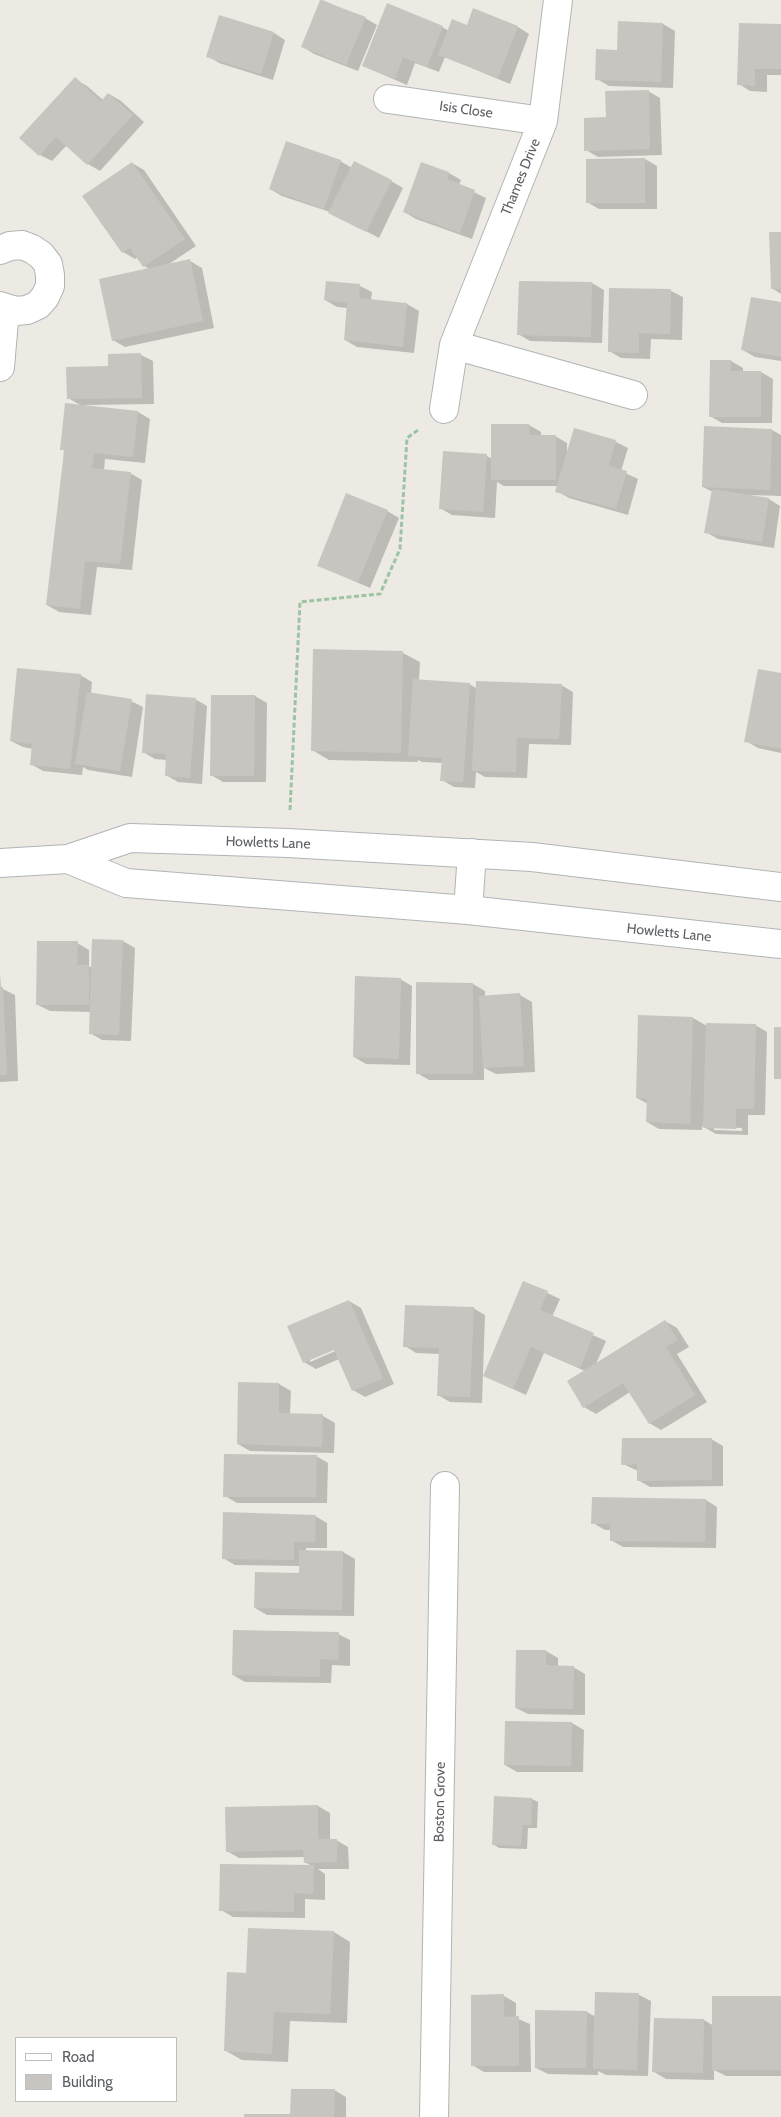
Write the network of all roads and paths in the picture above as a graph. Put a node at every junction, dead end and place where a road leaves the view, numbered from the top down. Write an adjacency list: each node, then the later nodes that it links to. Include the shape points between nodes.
1 (558, 0): 3 (street, Thames Drive)
2 (388, 99): 3 (street, Isis Close)
3 (543, 121): 6 (street, Thames Drive)
4 (0, 250): 5 (street, via 22,245 32,248 48,264 50,275 48,291 38,305 16,311)
5 (3, 308): 7 (street)
6 (454, 345): 8 (street); 9 (street, Thames Drive)
7 (0, 367)
8 (633, 396)
9 (444, 409): 10 (path, via 407,438 400,549 380,594 300,602)
10 (288, 843): 11 (street, Howletts Lane); 12 (street, Howletts Lane, via 130,838)
11 (472, 853): 14 (street, Howletts Lane, via 532,857); 15 (street)
12 (68, 859): 13 (street, Howletts Lane); 15 (street, Howletts Lane, via 126,883)
13 (0, 863)
14 (781, 887)
15 (468, 910): 16 (street, Howletts Lane)
16 (781, 944)
17 (445, 1486): 18 (street, Boston Grove)
18 (434, 2117)

